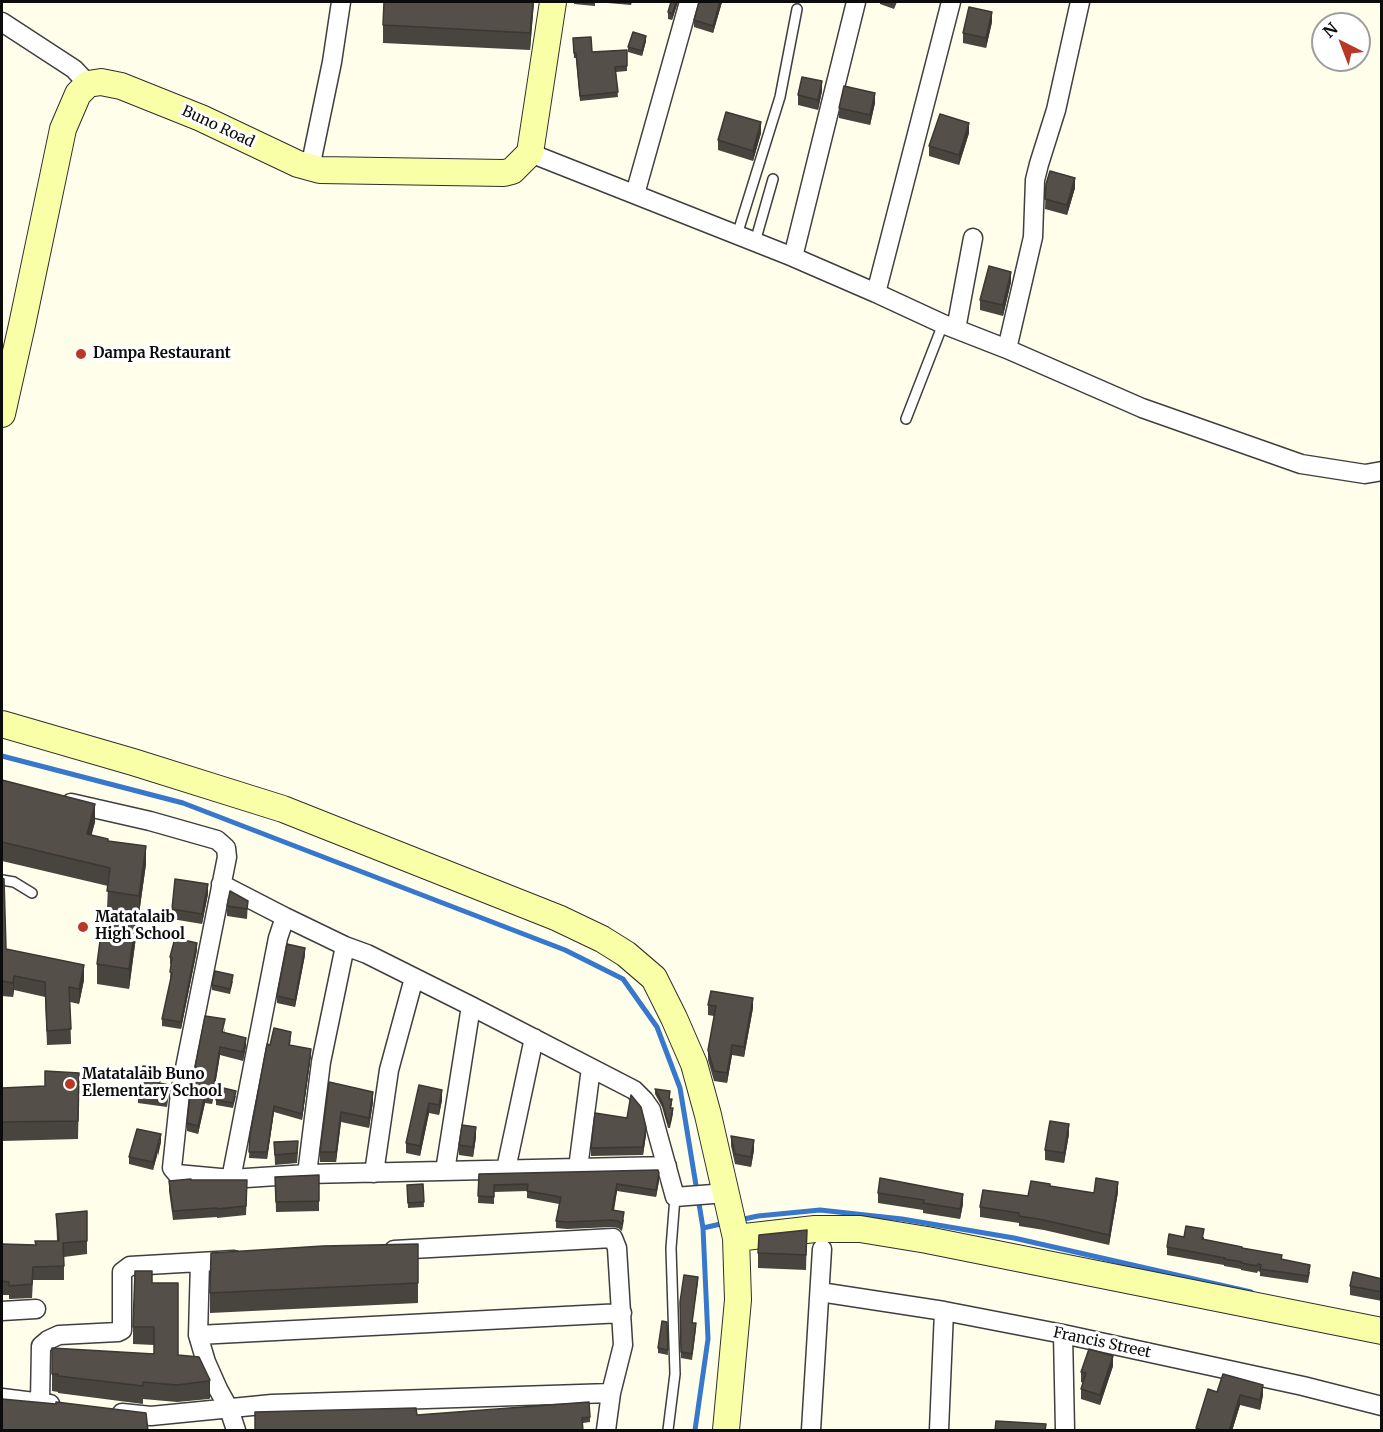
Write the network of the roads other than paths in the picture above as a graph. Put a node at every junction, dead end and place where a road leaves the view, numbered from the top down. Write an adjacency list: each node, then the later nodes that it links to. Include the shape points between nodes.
1 (341, 2): 11 (street)
2 (553, 2): 10 (street)
3 (689, 2): 13 (street)
4 (856, 2): 17 (street)
5 (951, 2): 18 (street)
6 (1080, 2): 20 (street, via 1056,110 1035,180 1033,237)
7 (797, 9): 14 (lane, via 780,97)
8 (2, 22): 9 (street, via 74,69)
9 (88, 84): 11 (street, Buno Road, via 121,86); 21 (street, via 78,94 63,129)
10 (530, 153): 11 (street, Buno Road, via 512,171 504,173); 13 (street)
11 (310, 168)
12 (773, 179): 16 (lane)
13 (635, 194): 14 (street)
14 (737, 235): 16 (street)
15 (973, 238): 19 (street)
16 (755, 242): 17 (street)
17 (793, 256): 18 (street)
18 (876, 293): 19 (street)
19 (950, 326): 20 (street); 22 (lane)
20 (1007, 349): 23 (street, via 1142,408 1301,464 1365,474)
21 (2, 414)
22 (906, 420)
23 (1382, 471)
24 (2, 724): 42 (street, via 283,809 558,918 626,954 654,978 694,1064 708,1115)
25 (54, 798): 27 (street, via 217,840 226,848 227,857)
26 (2, 880): 28 (lane)
27 (221, 884): 29 (street); 41 (street, via 180,1093 172,1168 177,1174)
28 (32, 893)
29 (285, 917): 30 (street); 41 (street)
30 (345, 946): 31 (street); 40 (street, via 321,1062)
31 (414, 978): 32 (street); 39 (street, via 389,1070)
32 (471, 1005): 33 (street); 38 (street)
33 (534, 1038): 34 (street); 36 (street)
34 (591, 1068): 35 (street, via 634,1090 644,1100 651,1110); 37 (street)
35 (666, 1166): 37 (street); 43 (street)
36 (506, 1168): 37 (street); 38 (street)
37 (578, 1168)
38 (445, 1171): 39 (street)
39 (374, 1173): 40 (street)
40 (307, 1174): 41 (street)
41 (231, 1179)
42 (719, 1194): 43 (street); 44 (street)
43 (677, 1197): 67 (lane, via 671,1248 675,1374)
44 (736, 1238): 54 (street, via 815,1229 860,1229); 68 (street, via 738,1300)
45 (822, 1249): 49 (street)
46 (377, 1251): 53 (street, via 613,1238)
47 (247, 1259): 48 (street)
48 (200, 1262): 56 (street); 59 (street, via 125,1268 122,1330 59,1335 44,1343)
49 (820, 1292): 52 (street, Francis Street); 69 (street)
50 (36, 1309): 51 (street)
51 (2, 1311)
52 (944, 1311): 55 (street, Francis Street); 70 (street)
53 (622, 1313): 56 (street); 57 (street, via 624,1345)
54 (1382, 1331)
55 (1064, 1334): 61 (street, Francis Street); 71 (street)
56 (198, 1335): 62 (street)
57 (612, 1393): 62 (street, via 272,1404); 66 (street)
58 (2, 1398): 59 (street)
59 (40, 1402): 60 (street)
60 (62, 1405)
61 (1382, 1406)
62 (229, 1409): 64 (street); 65 (street)
63 (107, 1411): 64 (street)
64 (152, 1423)
65 (236, 1431)
66 (606, 1431)
67 (668, 1431)
68 (726, 1431)
69 (811, 1431)
70 (939, 1431)
71 (1065, 1431)

